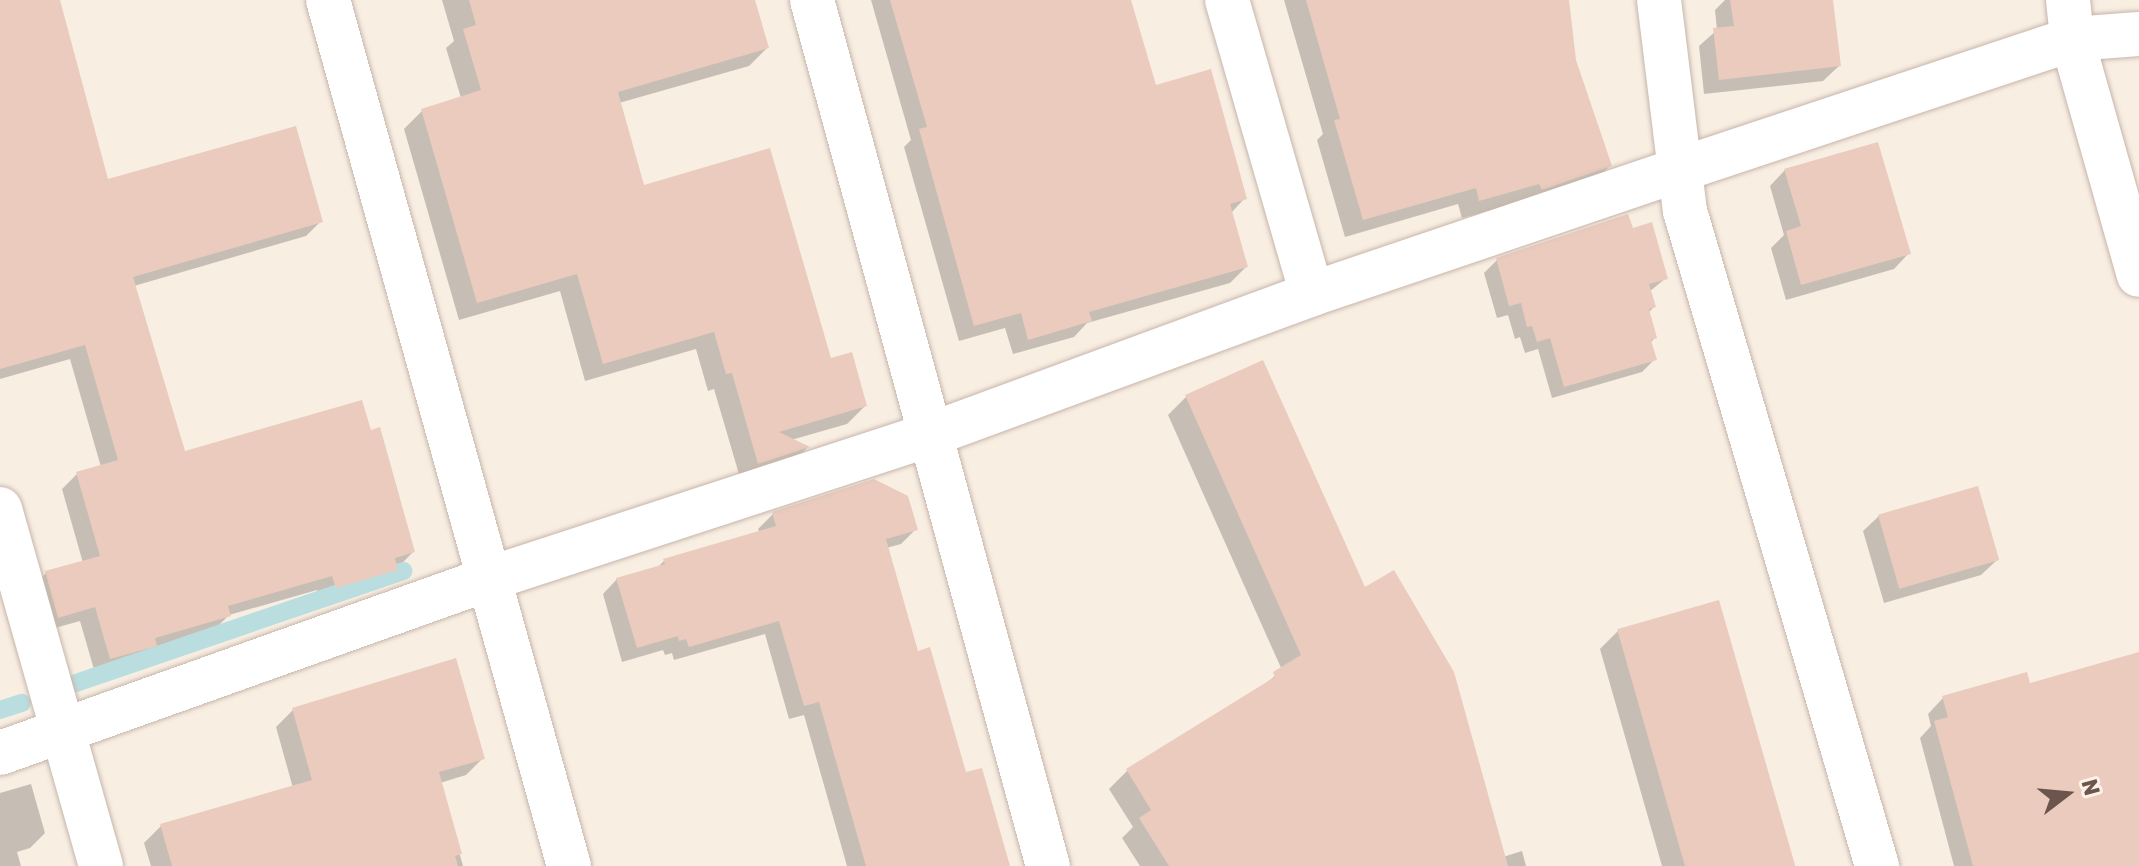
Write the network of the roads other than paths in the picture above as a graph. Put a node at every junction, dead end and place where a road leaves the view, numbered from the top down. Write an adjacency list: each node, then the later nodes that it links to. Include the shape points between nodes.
1 (328, 0): 12 (street)
2 (812, 0): 10 (street)
3 (1227, 0): 9 (street)
4 (1659, 0): 7 (street)
5 (2070, 19): 6 (street); 7 (street); 8 (street)
6 (2139, 34)
7 (1679, 170): 9 (street); 18 (street, via 1685,211)
8 (2139, 275)
9 (1312, 294): 10 (street)
10 (932, 434): 12 (street); 17 (street)
11 (0, 509): 13 (street)
12 (488, 579): 13 (street); 16 (street)
13 (62, 730): 14 (street); 15 (street)
14 (0, 753)
15 (101, 866)
16 (569, 866)
17 (1048, 866)
18 (1877, 866)

